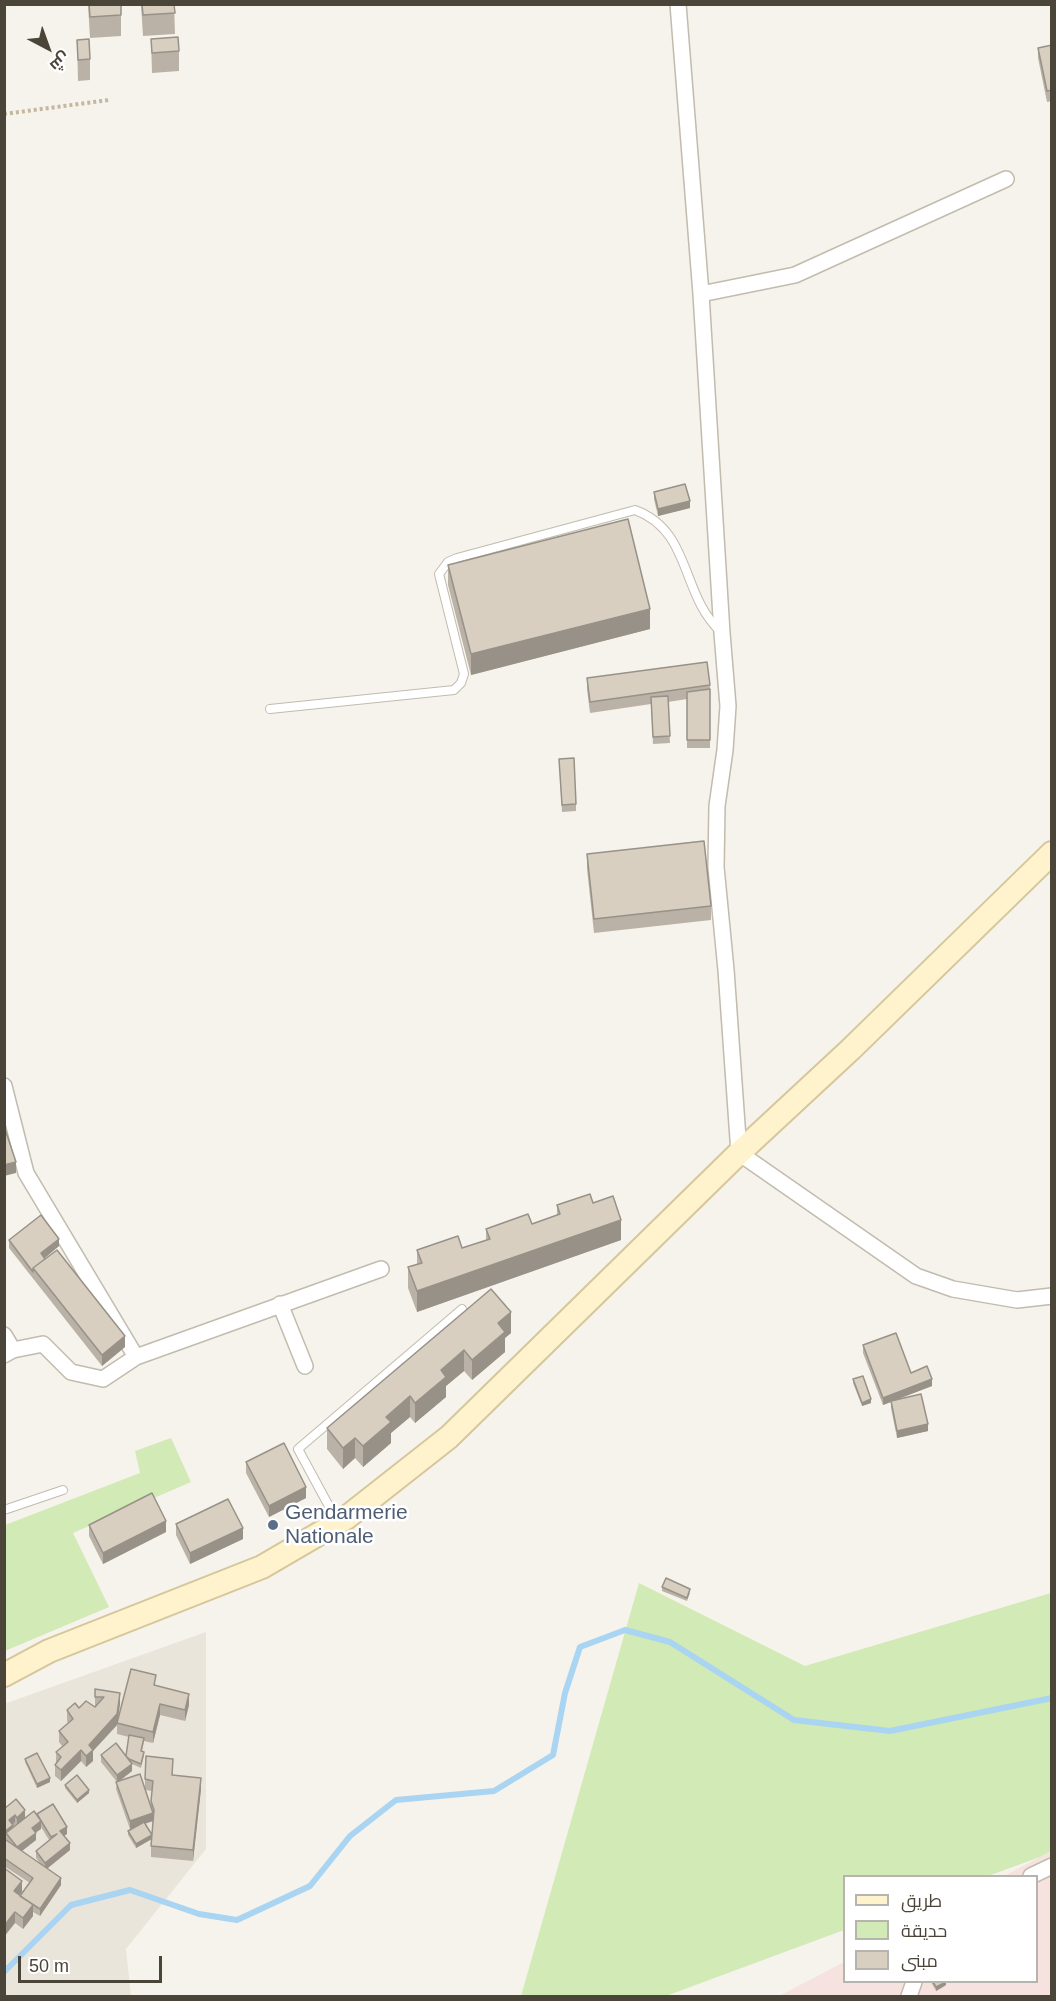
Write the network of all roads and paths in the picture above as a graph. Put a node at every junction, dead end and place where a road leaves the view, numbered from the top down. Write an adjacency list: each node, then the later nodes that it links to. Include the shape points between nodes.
1 (678, 4): 5 (street)
2 (109, 100): 3 (path)
3 (4, 114)
4 (1006, 179): 5 (street, via 795,275)
5 (701, 294): 6 (street)
6 (722, 633): 7 (lane, via 699,603 673,539 659,522 635,510 457,558 443,567 439,574 464,674 454,690); 10 (street, via 728,706 717,806 716,867)
7 (270, 709)
8 (1052, 853): 10 (main road)
9 (4, 1086): 17 (street, via 26,1173)
10 (739, 1153): 12 (street, via 916,1276 953,1289 1017,1300); 21 (main road, via 449,1437)
11 (381, 1269): 13 (street)
12 (1052, 1296)
13 (280, 1304): 17 (street); 18 (street)
14 (462, 1309): 21 (lane, via 298,1449)
15 (4, 1335): 16 (street)
16 (8, 1352): 17 (street, via 43,1344 71,1372 103,1379)
17 (136, 1357)
18 (305, 1366)
19 (63, 1490): 20 (lane)
20 (4, 1510)
21 (338, 1523): 22 (main road, via 262,1567 49,1651)
22 (4, 1675)
23 (1052, 1866): 24 (street)
24 (1034, 1875)

